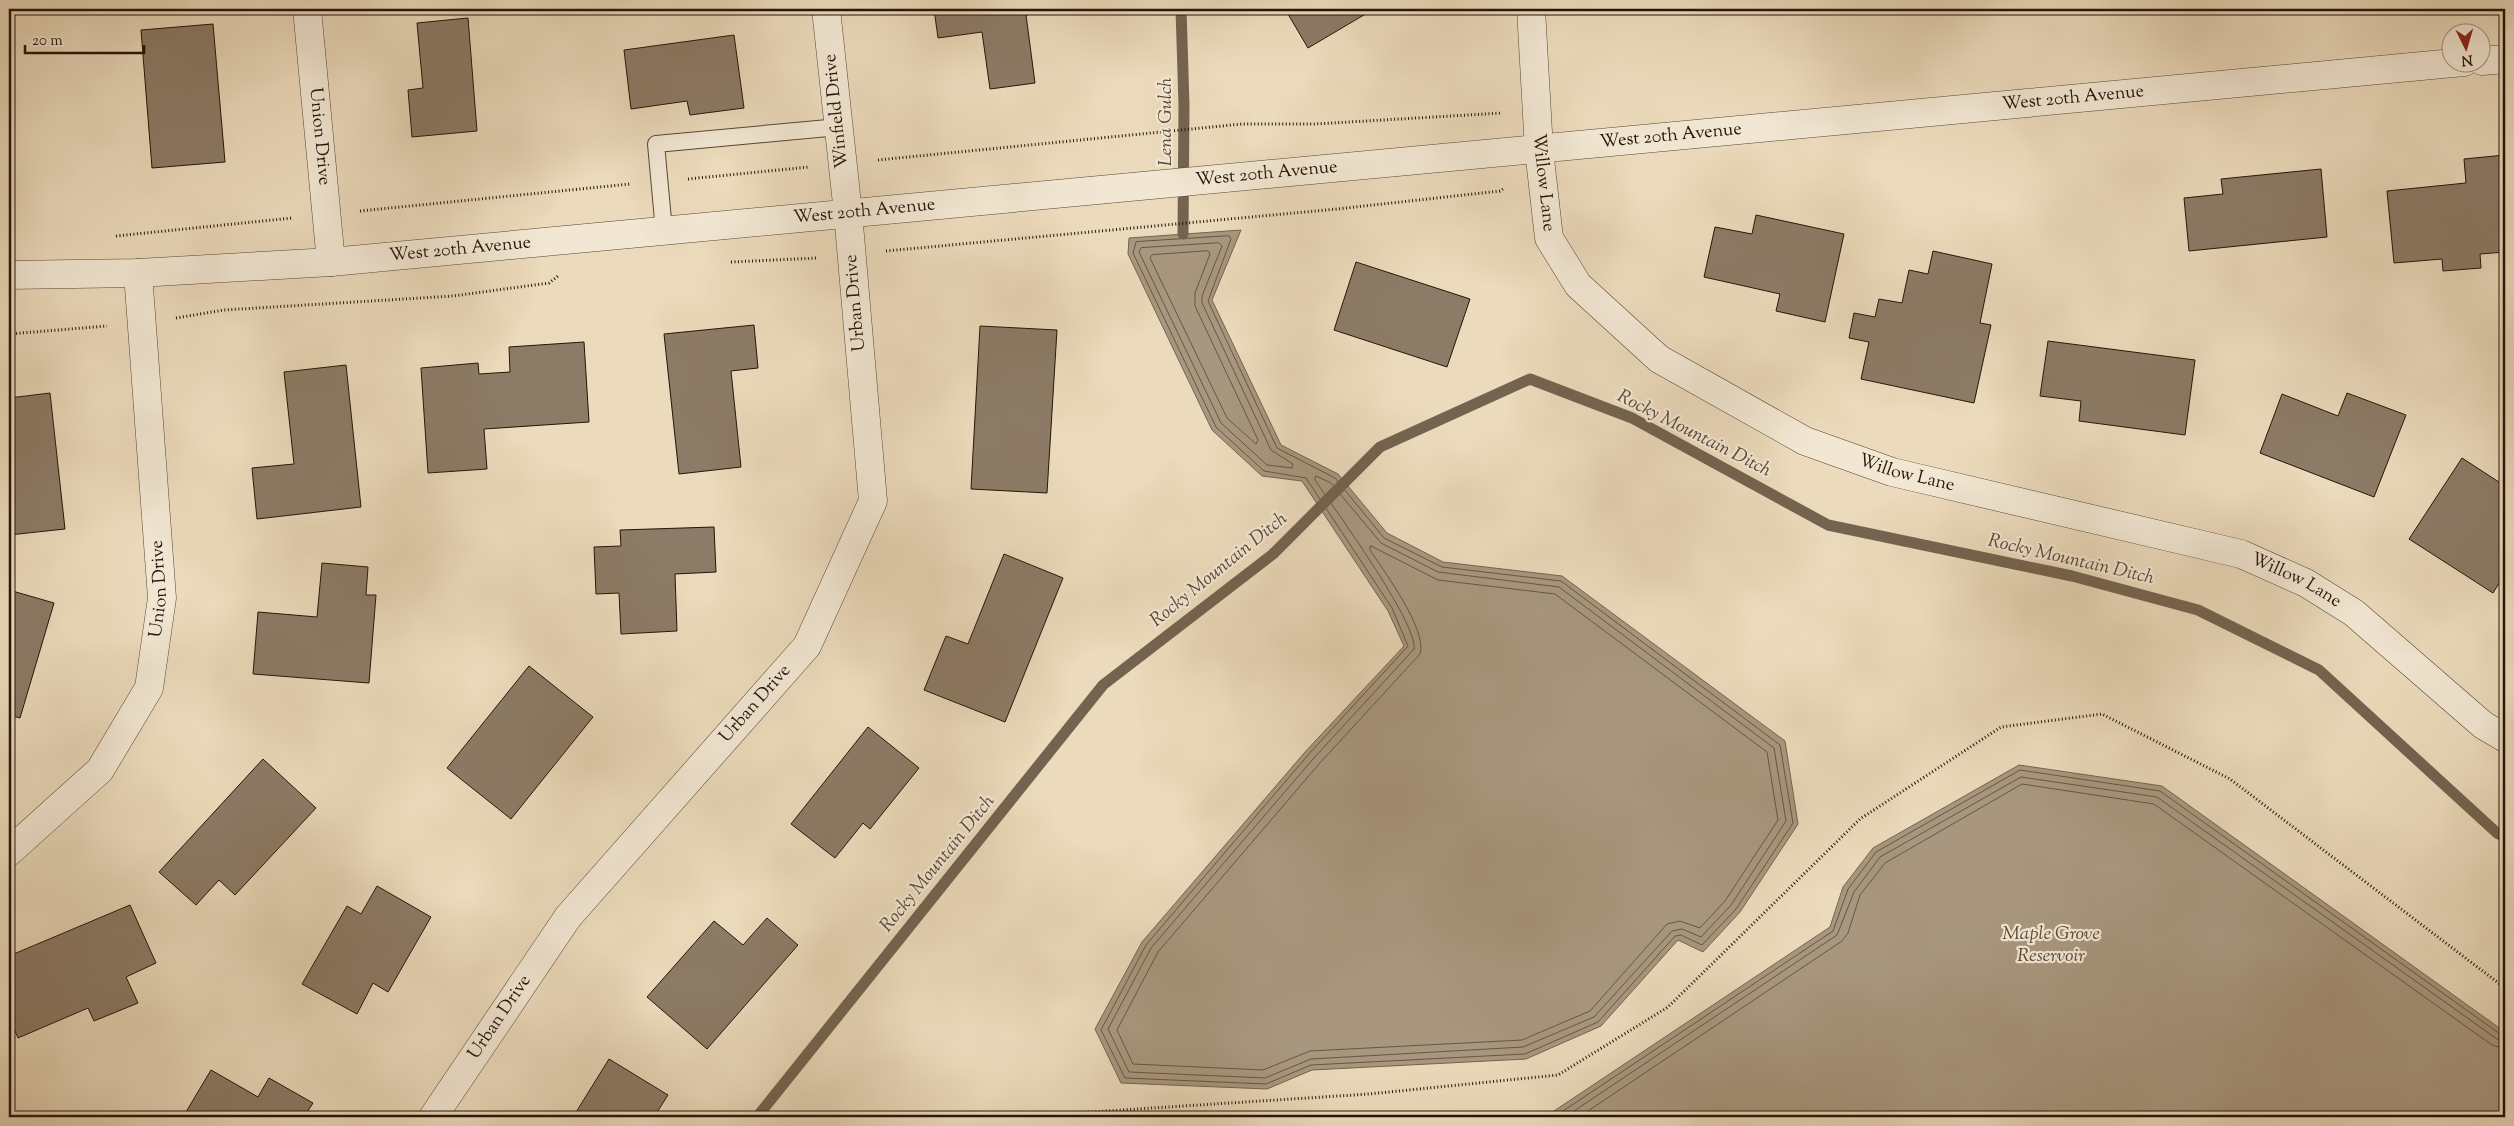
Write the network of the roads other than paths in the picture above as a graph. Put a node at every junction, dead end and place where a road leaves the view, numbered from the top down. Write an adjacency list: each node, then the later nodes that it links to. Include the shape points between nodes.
1 (307, 9): 11 (street, Union Drive)
2 (826, 9): 7 (street, Winfield Drive)
3 (1531, 9): 8 (street, Willow Lane)
4 (2505, 58): 5 (street)
5 (2492, 60)
6 (2442, 64): 8 (street, West 20th Avenue)
7 (839, 127): 9 (street, Winfield Drive); 10 (lane, via 656,144)
8 (1539, 150): 9 (street, West 20th Avenue); 14 (street, Willow Lane, via 1549,238 1578,285 1659,359 1804,441 1892,472 2241,554 2306,583 2354,613 2483,725)
9 (848, 213): 10 (street, West 20th Avenue); 16 (street, Urban Drive, via 874,501 807,646 568,918)
10 (664, 231): 11 (street, West 20th Avenue)
11 (331, 262): 12 (street, West 20th Avenue)
12 (138, 273): 13 (street, West 20th Avenue); 15 (street, Union Drive, via 162,598 149,688 100,770)
13 (9, 275)
14 (2505, 738)
15 (9, 852)
16 (433, 1117)

